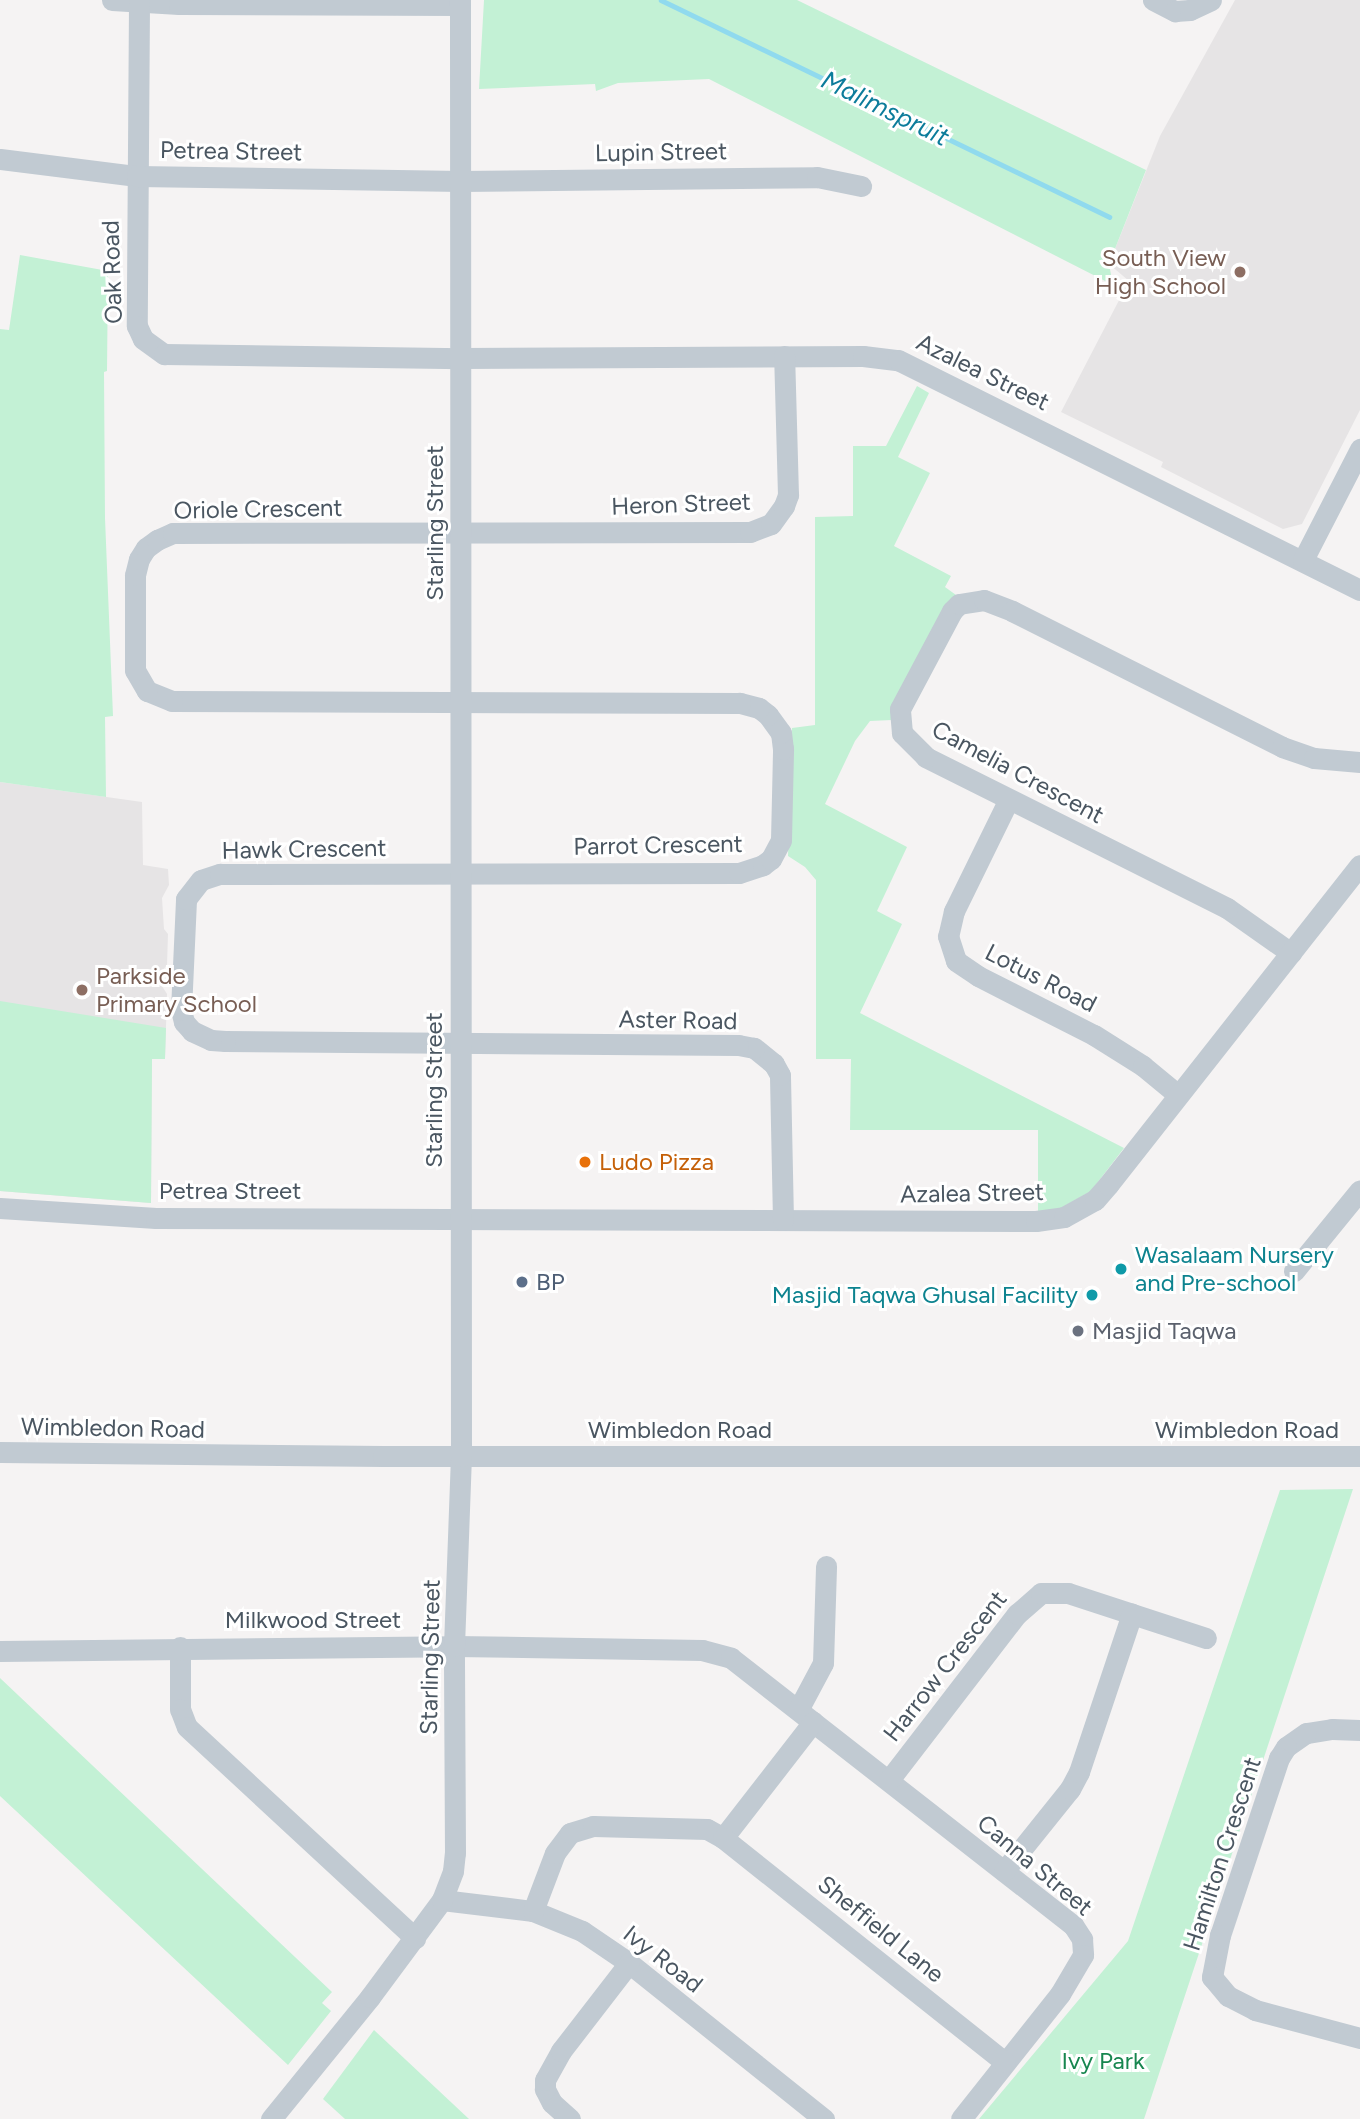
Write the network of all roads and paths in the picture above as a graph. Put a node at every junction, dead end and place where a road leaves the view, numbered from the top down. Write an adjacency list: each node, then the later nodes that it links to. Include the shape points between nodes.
1 (112, 0): 5 (street)
2 (1153, 0): 3 (street, via 1175,11)
3 (1212, 0)
4 (460, 2): 5 (street); 8 (street, Starling Street)
5 (139, 4): 7 (street, Oak Road)
6 (0, 159): 7 (street, Petrea Street)
7 (137, 176): 8 (street, Petrea Street); 11 (street, Oak Road, via 137,326 153,349 174,355)
8 (461, 181): 9 (street, Lupin Street, via 817,177); 11 (street, Starling Street)
9 (860, 186)
10 (784, 356): 11 (street, Azalea Street); 13 (street, Heron Street, via 788,495 771,524 750,532); 14 (street, Azalea Street, via 863,356 914,366)
11 (462, 358): 13 (street, Starling Street)
12 (1360, 449): 14 (street)
13 (461, 533): 16 (street, Starling Street); 16 (street, Oriole Crescent, via 173,533 146,548 135,575 135,670 147,691 172,701)
14 (1303, 560): 15 (street, Azalea Street)
15 (1360, 590)
16 (461, 703): 20 (street, Starling Street); 20 (street, Parrot Crescent, via 740,703 768,715 781,733 783,749 780,840 771,859 753,870)
17 (1360, 762): 18 (street, Camelia Crescent, via 1290,751 999,604 973,600 959,604 942,626 907,692 899,722 908,742 926,757)
18 (1009, 801): 21 (street, Camelia Crescent, via 1227,908); 23 (street, Lotus Road, via 954,911 948,936 956,961 1094,1035)
19 (1360, 865): 21 (street, Azalea Street)
20 (461, 874): 22 (street, Starling Street); 22 (street, Hawk Crescent, via 220,874 201,880 184,910 181,1010 192,1031 211,1040)
21 (1291, 953): 23 (street, Azalea Street)
22 (460, 1045): 26 (street, Starling Street); 27 (street, Aster Road, via 754,1048 774,1063 780,1075)
23 (1177, 1094): 27 (street, Azalea Street, via 1095,1200 1064,1217 1036,1221)
24 (1360, 1190): 28 (street)
25 (0, 1208): 26 (street, Petrea Street, via 156,1218)
26 (459, 1219): 27 (street, Azalea Street); 30 (street, Starling Street)
27 (783, 1220)
28 (1294, 1271)
29 (0, 1452): 30 (street, Wimbledon Road)
30 (461, 1456): 31 (street, Wimbledon Road); 35 (street, Starling Street)
31 (1360, 1456)
32 (826, 1566): 38 (street, via 823,1662)
33 (1132, 1614): 34 (street, Harrow Crescent); 40 (street, Harrow Crescent, via 1052,1591 1030,1599); 42 (street, via 1079,1772)
34 (1206, 1638)
35 (454, 1646): 36 (street, Milkwood Street); 38 (street, Milkwood Street, via 716,1652 746,1668); 43 (street, Starling Street, via 454,1853)
36 (180, 1647): 37 (street, Milkwood Street); 45 (street, via 180,1709 187,1727)
37 (0, 1651)
38 (806, 1716): 40 (street, Canna Street); 41 (street)
39 (1360, 1730): 47 (street, Hamilton Crescent, via 1306,1733 1279,1758 1220,1935 1212,1977 1228,1996 1255,2010)
40 (889, 1780): 42 (street, Canna Street)
41 (723, 1838): 44 (street, Sheffield Lane, via 694,1826 582,1828 570,1833 555,1853); 48 (street, Sheffield Lane)
42 (1004, 1871): 48 (street, Canna Street, via 1073,1925 1083,1947 1076,1970 1060,1994)
43 (442, 1900): 44 (street, Ivy Road); 45 (street, Starling Street)
44 (533, 1911): 46 (street, Ivy Road, via 582,1931)
45 (415, 1938): 49 (street, Starling Street)
46 (629, 1963): 50 (street, via 561,2050 545,2080 552,2103); 51 (street, Ivy Road)
47 (1360, 2038)
48 (1005, 2062): 52 (street, Canna Street)
49 (271, 2119)
50 (570, 2119)
51 (824, 2119)
52 (961, 2119)

